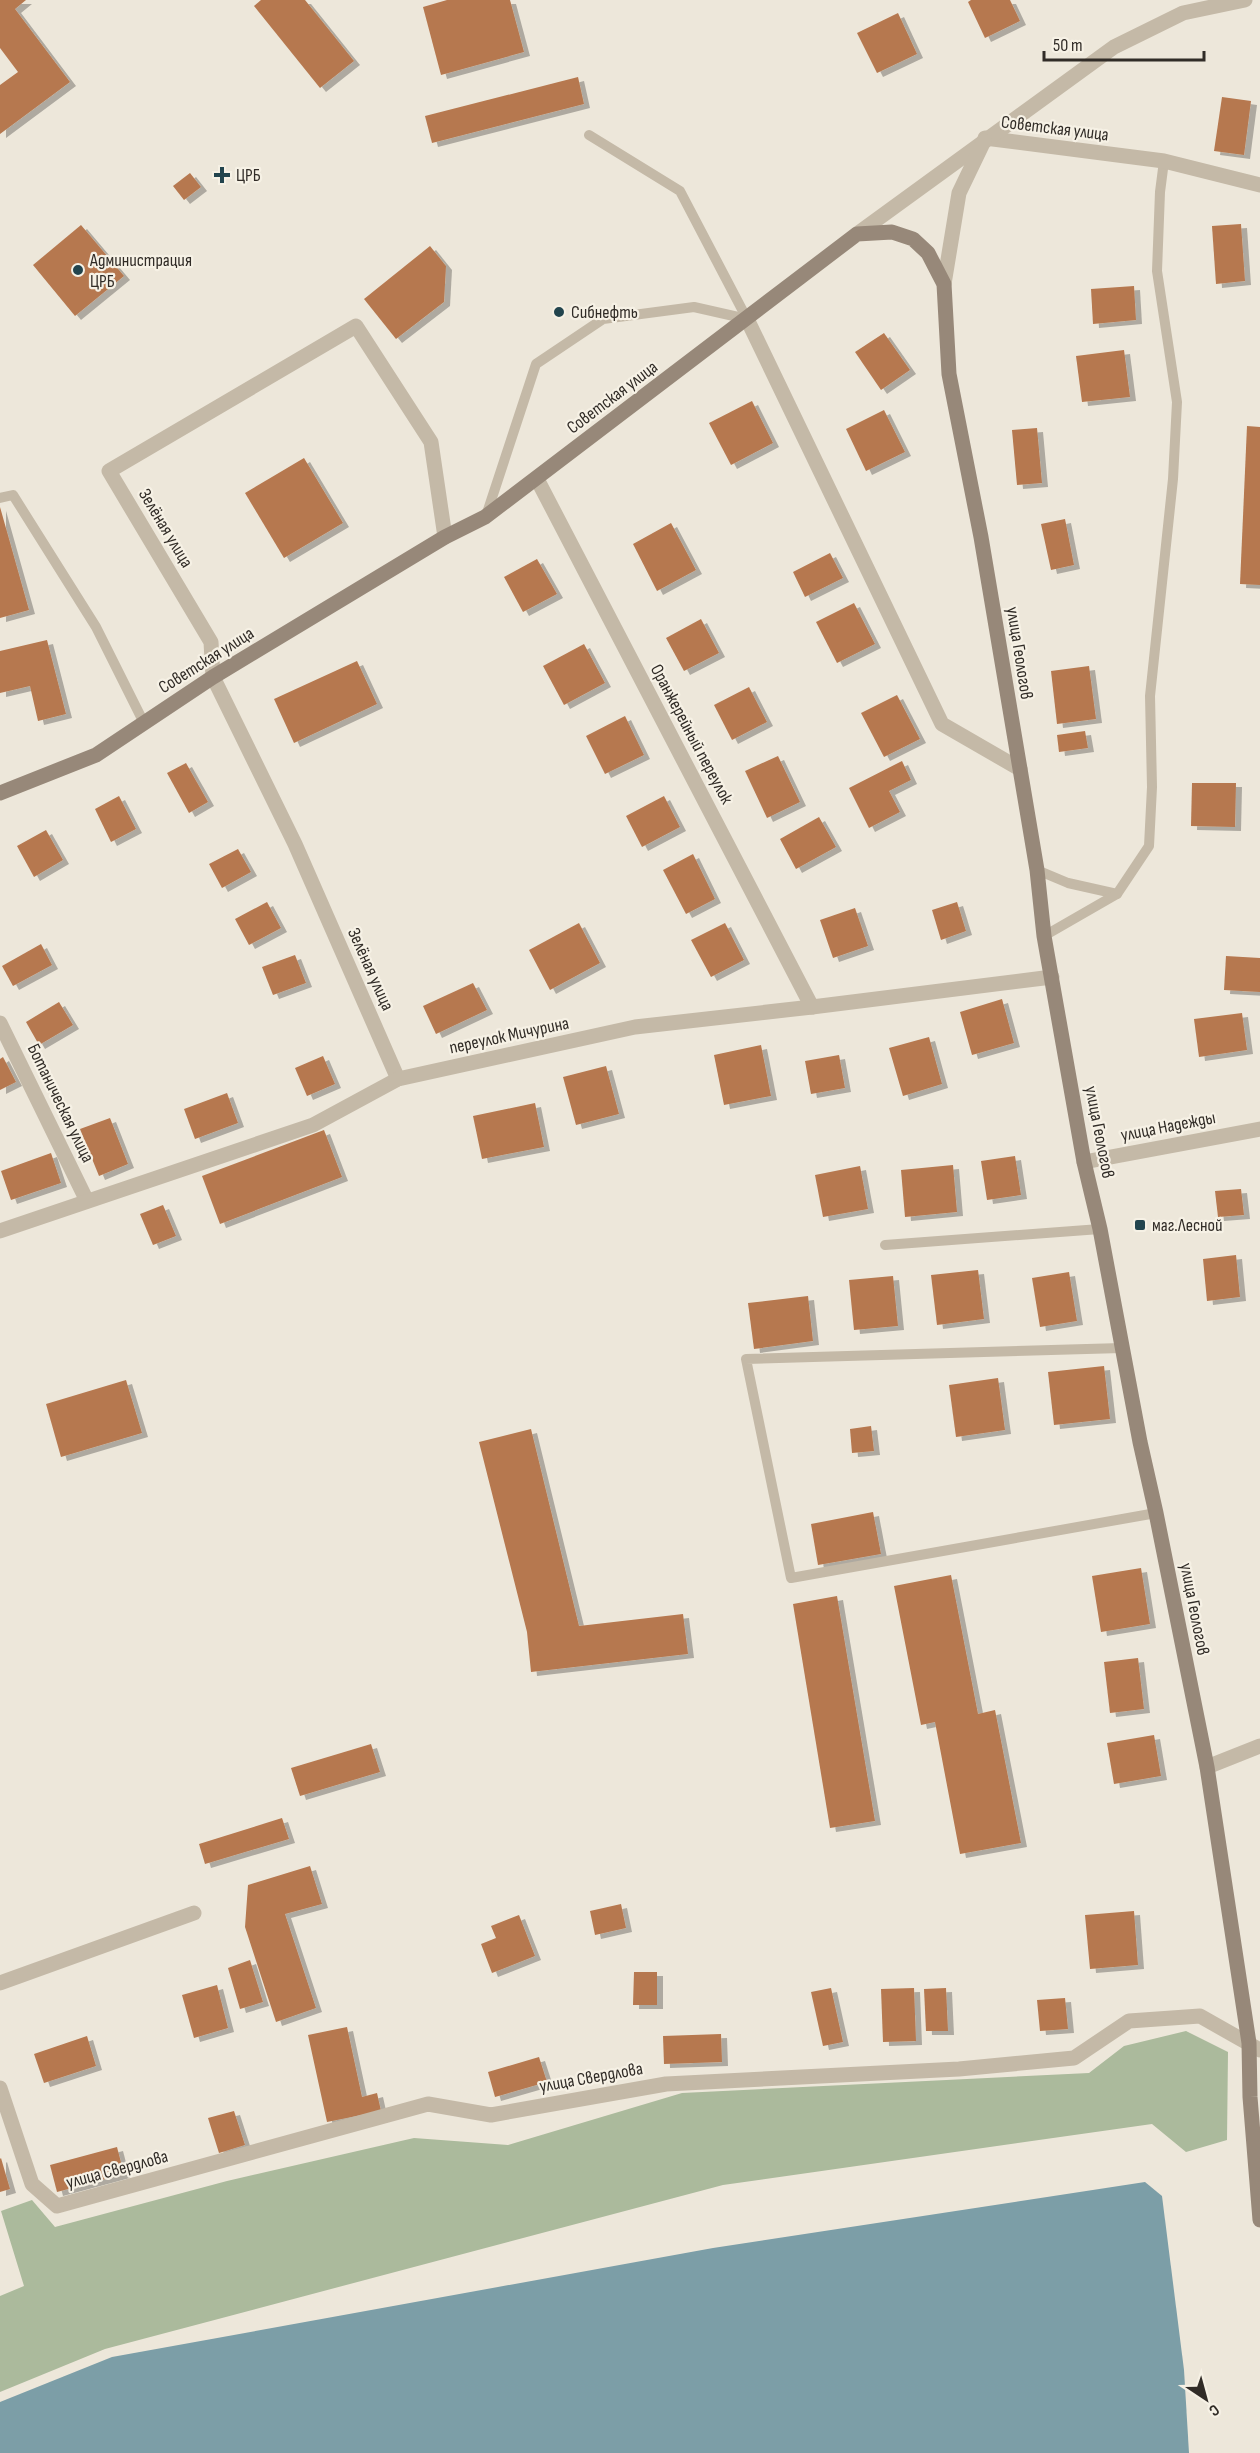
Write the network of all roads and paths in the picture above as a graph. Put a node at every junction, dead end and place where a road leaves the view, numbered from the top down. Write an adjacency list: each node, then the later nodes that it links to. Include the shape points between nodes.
1 (1245, 0): 3 (street, via 1183,13 1114,47)
2 (589, 135): 8 (lane, via 680,191)
3 (986, 138): 4 (street, Советская улица); 6 (street, Советская улица); 7 (street, via 960,193)
4 (1164, 161): 5 (street, Советская улица); 18 (lane, via 1157,271 1177,402 1173,479 1150,696 1149,846)
5 (1260, 185)
6 (856, 234): 7 (street, улица Геологов, via 892,232 913,239 928,253); 8 (street, Советская улица)
7 (944, 284): 15 (street, улица Геологов, via 949,374)
8 (747, 319): 9 (street, Советская улица); 11 (lane, via 694,307 603,319 536,364); 15 (street, via 942,724)
9 (537, 479): 11 (street, Советская улица); 21 (street, Оранжерейный переулок)
10 (0, 498): 14 (lane, via 13,495 96,627)
11 (485, 517): 12 (street, Советская улица)
12 (445, 537): 13 (street, Советская улица); 13 (street, Зелёная улица, via 431,442 356,326 110,471 211,642)
13 (213, 677): 14 (street, Советская улица); 23 (street, Зелёная улица, via 295,844)
14 (144, 723): 16 (street, Советская улица, via 96,755)
15 (1020, 769): 17 (street, улица Геологов)
16 (0, 793)
17 (1037, 870): 18 (lane, via 1068,883); 19 (street, улица Геологов)
18 (1116, 894): 19 (lane)
19 (1044, 936): 20 (street, улица Геологов)
20 (1052, 977): 21 (street, переулок Мичурина); 25 (street, улица Геологов)
21 (812, 1007): 23 (street, переулок Мичурина, via 635,1027)
22 (0, 1023): 26 (street, Ботаническая улица)
23 (398, 1079): 26 (street, переулок Мичурина, via 313,1125)
24 (1260, 1129): 25 (street, улица Надежды)
25 (1084, 1162): 27 (street, улица Геологов)
26 (87, 1201): 28 (street, переулок Мичурина)
27 (1100, 1229): 29 (lane); 30 (street, улица Геологов)
28 (0, 1231)
29 (885, 1245)
30 (1122, 1348): 31 (street, улица Геологов); 31 (lane, via 746,1359 791,1578)
31 (1156, 1513): 33 (street, улица Геологов)
32 (1260, 1746): 33 (street)
33 (1207, 1767): 36 (street, улица Геологов)
34 (194, 1913): 35 (street)
35 (0, 1983)
36 (1254, 2047): 37 (street, улица Свердлова, via 1200,2016 1153,2019 1129,2021 1074,2058 959,2069 666,2084 491,2115 428,2104 57,2206 32,2184); 38 (street, улица Геологов, via 1250,2097)
37 (0, 2088)
38 (1260, 2220)

